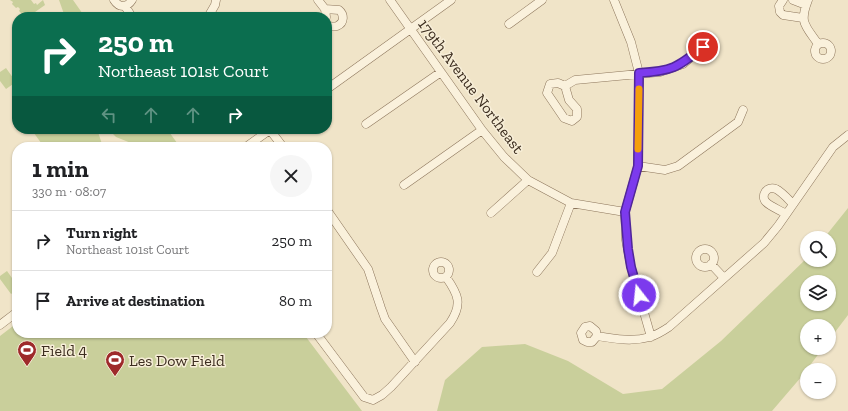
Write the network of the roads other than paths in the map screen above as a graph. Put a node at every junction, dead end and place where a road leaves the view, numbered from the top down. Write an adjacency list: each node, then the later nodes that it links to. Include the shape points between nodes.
1 (114, 0): 11 (street, via 118,5)
2 (216, 0): 12 (street)
3 (318, 0): 13 (street)
4 (390, 0): 18 (street, 179th Avenue Northeast)
5 (451, 0): 18 (street)
6 (542, 0): 16 (street)
7 (614, 0): 22 (street, via 631,42)
8 (783, 0): 15 (street, via 779,6 783,15)
9 (793, 0): 10 (street)
10 (807, 2): 15 (street)
11 (129, 3)
12 (211, 12)
13 (324, 12)
14 (330, 12): 17 (street, via 339,10 343,17 342,23)
15 (803, 18): 19 (street)
16 (509, 24)
17 (332, 26)
18 (410, 29): 21 (street, 179th Avenue Northeast); 23 (street)
19 (818, 44)
20 (703, 47): 22 (street, via 683,64 672,69)
21 (441, 72): 26 (street); 27 (street, 179th Avenue Northeast)
22 (639, 73): 24 (street, via 575,80); 31 (street)
23 (332, 85)
24 (565, 86): 24 (street, via 569,100 578,109 577,117 572,121 564,118 547,93 550,84 558,83)
25 (743, 110): 31 (street, via 738,122 678,166 665,170)
26 (366, 124)
27 (482, 130): 32 (street, 179th Avenue Northeast, via 504,157); 33 (street)
28 (264, 134): 30 (street)
29 (848, 135): 35 (street, via 832,147)
30 (253, 142)
31 (638, 166): 36 (street)
32 (528, 180): 34 (street, 179th Avenue Northeast); 37 (street)
33 (404, 185)
34 (571, 203): 36 (street, 179th Avenue Northeast); 41 (street, via 552,253)
35 (793, 204): 38 (street); 38 (street, via 775,189 770,188 766,191 766,202)
36 (625, 212): 47 (street, via 626,240 631,267)
37 (491, 213)
38 (786, 214): 43 (street, via 764,243)
39 (332, 217): 49 (street, via 368,269 385,319)
40 (711, 264): 43 (street)
41 (536, 272)
42 (446, 277): 49 (street, via 458,298 458,308 450,323)
43 (724, 278): 47 (street, via 669,327)
44 (12, 316): 45 (street)
45 (0, 325)
46 (597, 336): 47 (street, via 619,340)
47 (651, 337)
48 (320, 338): 49 (street, via 364,397 373,400 382,395)
49 (415, 362)

